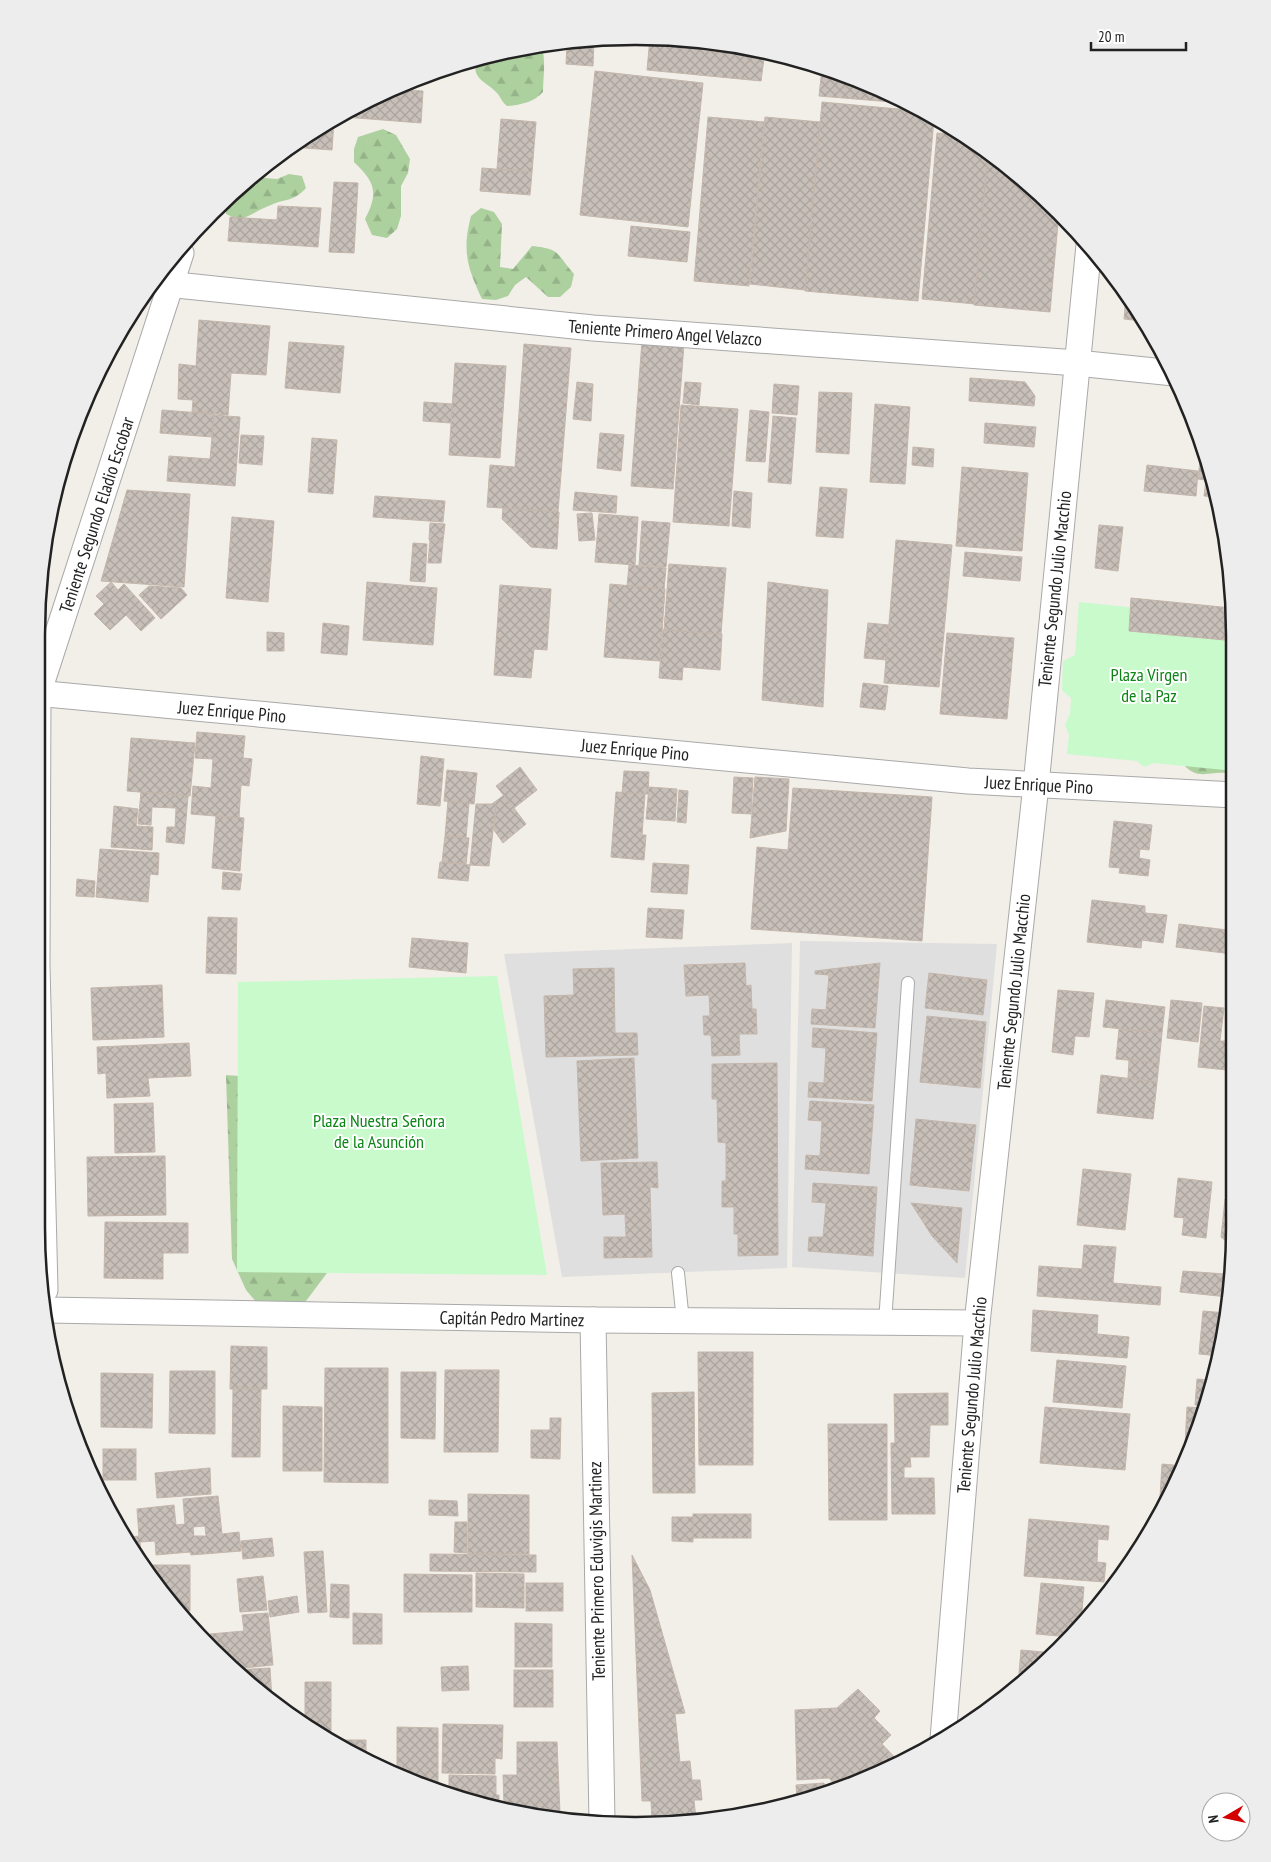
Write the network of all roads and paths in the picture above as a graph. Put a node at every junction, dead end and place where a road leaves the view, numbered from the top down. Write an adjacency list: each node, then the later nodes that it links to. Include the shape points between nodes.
1 (1088, 257): 3 (street, Teniente Segundo Julio Macchio)
2 (165, 283): 3 (street, Teniente Primero Angel Velazco, via 593,328); 5 (street, Teniente Segundo Eladio Escobar)
3 (1077, 363): 4 (street, Teniente Primero Angel Velazco); 7 (street, Teniente Segundo Julio Macchio)
4 (1164, 372)
5 (45, 668)
6 (45, 695): 7 (street, Juez Enrique Pino)
7 (1036, 785): 8 (street, Juez Enrique Pino); 15 (street, Teniente Segundo Julio Macchio)
8 (1226, 795)
9 (908, 983): 14 (lane)
10 (678, 1273): 13 (lane)
11 (51, 1310): 12 (street, Capitán Pedro Martinez)
12 (593, 1320): 13 (street, Capitán Pedro Martinez); 17 (street, Teniente Primero Eduvigis Martinez)
13 (683, 1321): 14 (street, Capitán Pedro Martinez)
14 (885, 1322): 15 (street, Capitán Pedro Martinez)
15 (977, 1323): 16 (street, Teniente Segundo Julio Macchio)
16 (945, 1729)
17 (602, 1816)

